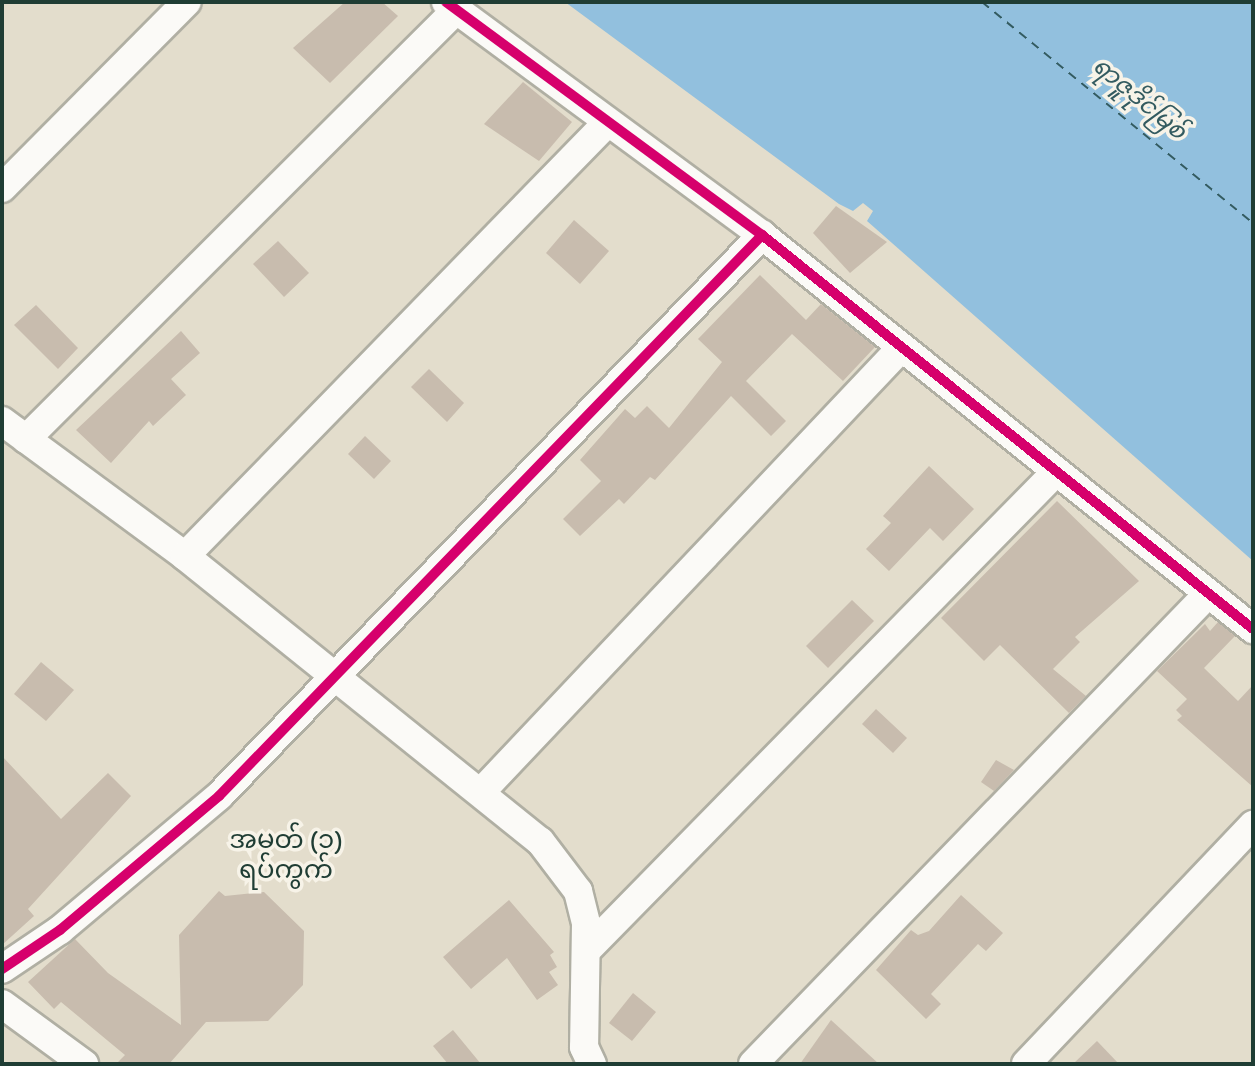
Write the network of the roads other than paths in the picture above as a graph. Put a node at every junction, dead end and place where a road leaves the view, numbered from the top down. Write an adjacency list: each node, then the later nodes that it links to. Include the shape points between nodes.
1 (187, 2): 4 (street)
2 (451, 6): 3 (street); 8 (street)
3 (605, 125): 5 (street); 10 (street)
4 (2, 188)
5 (762, 235): 6 (street); 13 (street)
6 (901, 348): 9 (street); 14 (street)
7 (2, 421): 8 (street)
8 (26, 439): 10 (street)
9 (1054, 475): 11 (street); 16 (street)
10 (185, 556): 13 (street)
11 (1208, 594): 12 (street); 21 (street)
12 (1253, 629)
13 (337, 675): 14 (street); 17 (street, via 219,796 60,930)
14 (481, 792): 16 (street, via 540,841 578,891)
15 (1253, 825): 22 (street)
16 (587, 950): 20 (street, via 584,1047)
17 (2, 969)
18 (2, 1004): 19 (street)
19 (83, 1064)
20 (592, 1064)
21 (753, 1064)
22 (1026, 1064)

